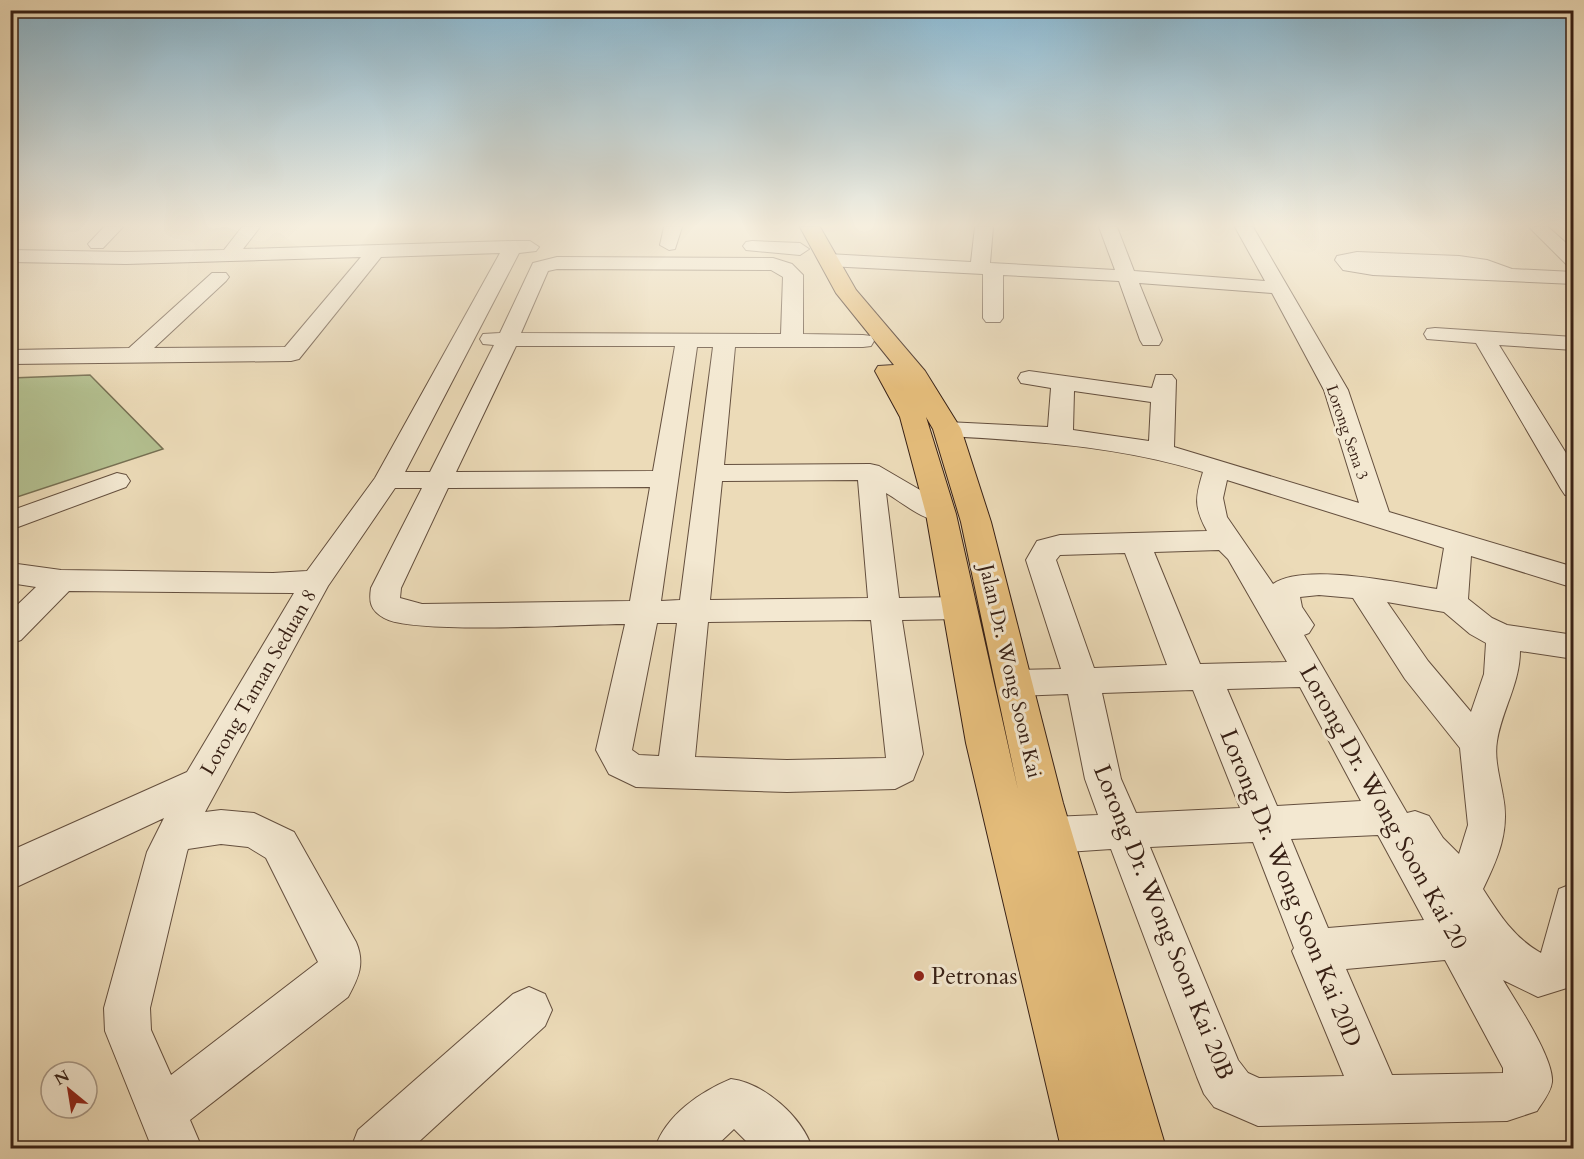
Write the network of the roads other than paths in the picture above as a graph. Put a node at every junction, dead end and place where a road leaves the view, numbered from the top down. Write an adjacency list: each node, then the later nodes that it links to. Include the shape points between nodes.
1 (215, 281): 24 (street)
2 (351, 281): 24 (street, via 291,354)
3 (494, 281): 16 (street, Lorong Taman Seduan 8)
4 (533, 281): 17 (street)
5 (793, 281): 21 (street)
6 (824, 281): 22 (main road, Jalan Dr. Wong Soon Kai, via 837,310)
7 (838, 281): 28 (main road, Jalan Dr. Wong Soon Kai, via 916,376)
8 (988, 281): 13 (street)
9 (1129, 281): 19 (street)
10 (1189, 281): 12 (street)
11 (1273, 281): 12 (street, Lorong Sena 3)
12 (1277, 288): 40 (street, Lorong Sena 3, via 1336,390)
13 (993, 318)
14 (1435, 334): 15 (street)
15 (1484, 338): 23 (street); 34 (street)
16 (462, 339): 17 (street); 36 (street, Lorong Taman Seduan 8)
17 (508, 339): 18 (street); 37 (street)
18 (687, 340): 20 (street); 35 (street)
19 (1151, 340)
20 (725, 341): 21 (street); 33 (street)
21 (792, 341): 22 (street)
22 (863, 341): 39 (main road, Jalan Dr. Wong Soon Kai, via 892,377 913,417)
23 (1574, 344)
24 (134, 355): 25 (street)
25 (10, 357)
26 (1029, 378): 27 (street)
27 (1063, 383): 29 (street); 30 (street, via 1164,388)
28 (947, 429): 29 (street); 61 (main road, Jalan Dr. Wong Soon Kai, via 976,522)
29 (1060, 435): 30 (street)
30 (1161, 451): 31 (street)
31 (1218, 468): 40 (street); 42 (street, Lorong Dr. Wong Soon Kai 20, via 1209,498 1213,517)
32 (870, 472): 33 (street); 39 (street); 52 (street)
33 (710, 473): 53 (street)
34 (1570, 476)
35 (665, 479): 37 (street); 54 (street)
36 (387, 480): 37 (street); 48 (street, Lorong Taman Seduan 8)
37 (439, 480): 54 (street, via 386,588 384,602 396,611 422,615)
38 (117, 481): 41 (street)
39 (941, 514): 51 (main road, Jalan Dr. Wong Soon Kai)
40 (1377, 517): 43 (street)
41 (10, 521)
42 (1226, 540): 44 (street); 58 (street, Lorong Dr. Wong Soon Kai 20, via 1239,553)
43 (1459, 542): 46 (street); 50 (street)
44 (1136, 544): 59 (street, Lorong Dr. Wong Soon Kai 20D); 60 (street, Lorong Dr. Wong Soon Kai 20B, via 1060,545 1047,548 1041,560)
45 (10, 573): 47 (street)
46 (1574, 578)
47 (61, 580): 48 (street, via 273,584); 55 (street)
48 (316, 581): 64 (street, Lorong Taman Seduan 8)
49 (1364, 590): 50 (street); 62 (street, via 1448,712); 71 (street, via 1300,585 1285,590 1283,596 1354,713 1422,840)
50 (1453, 603): 56 (street, via 1481,626)
51 (960, 608): 52 (street); 81 (main road, Jalan Dr. Wong Soon Kai, via 986,743)
52 (885, 609): 53 (street); 63 (street, via 905,754 900,770 787,776)
53 (694, 611): 54 (street); 63 (street)
54 (643, 614): 63 (street, via 614,750 618,761 636,771)
55 (10, 632)
56 (1502, 636): 57 (street); 62 (street, via 1504,654)
57 (1574, 647)
58 (1308, 674): 59 (street); 65 (street, Lorong Dr. Wong Soon Kai 20)
59 (1197, 678): 60 (street); 66 (street, Lorong Dr. Wong Soon Kai 20D)
60 (1082, 681): 61 (street); 67 (street, Lorong Dr. Wong Soon Kai 20B, via 1103,779)
61 (1014, 683): 69 (main road, Jalan Dr. Wong Soon Kai)
62 (1478, 743): 71 (street, via 1487,809 1485,837)
63 (675, 772)
64 (200, 783): 68 (street, Lorong Taman Seduan 8); 70 (street)
65 (1390, 817): 66 (street); 73 (street, Lorong Dr. Wong Soon Kai 20)
66 (1267, 826): 67 (street); 74 (street, Lorong Dr. Wong Soon Kai 20D)
67 (1123, 830): 69 (street); 76 (street, Lorong Dr. Wong Soon Kai 20B, via 1215,1063 1231,1090 1258,1102)
68 (176, 833): 77 (street, Lorong Taman Seduan 8, via 167,852 127,1008 128,1031); 77 (street, via 221,827 254,830 280,845 341,957 332,981)
69 (1052, 835): 82 (main road, Jalan Dr. Wong Soon Kai)
70 (10, 871)
71 (1461, 891): 72 (street, via 1509,959 1538,975 1555,972 1562,959)
72 (1574, 903)
73 (1457, 938): 74 (street); 76 (street, Lorong Dr. Wong Soon Kai 20, via 1519,1052 1528,1082 1520,1094 1507,1096)
74 (1314, 951): 76 (street, Lorong Dr. Wong Soon Kai 20D)
75 (529, 1010): 78 (street)
76 (1377, 1098)
77 (170, 1130)
78 (376, 1149)
79 (680, 1149): 80 (street, via 714,1113 730,1103 745,1105)
80 (787, 1149)
81 (1088, 1149)
82 (1139, 1149)

